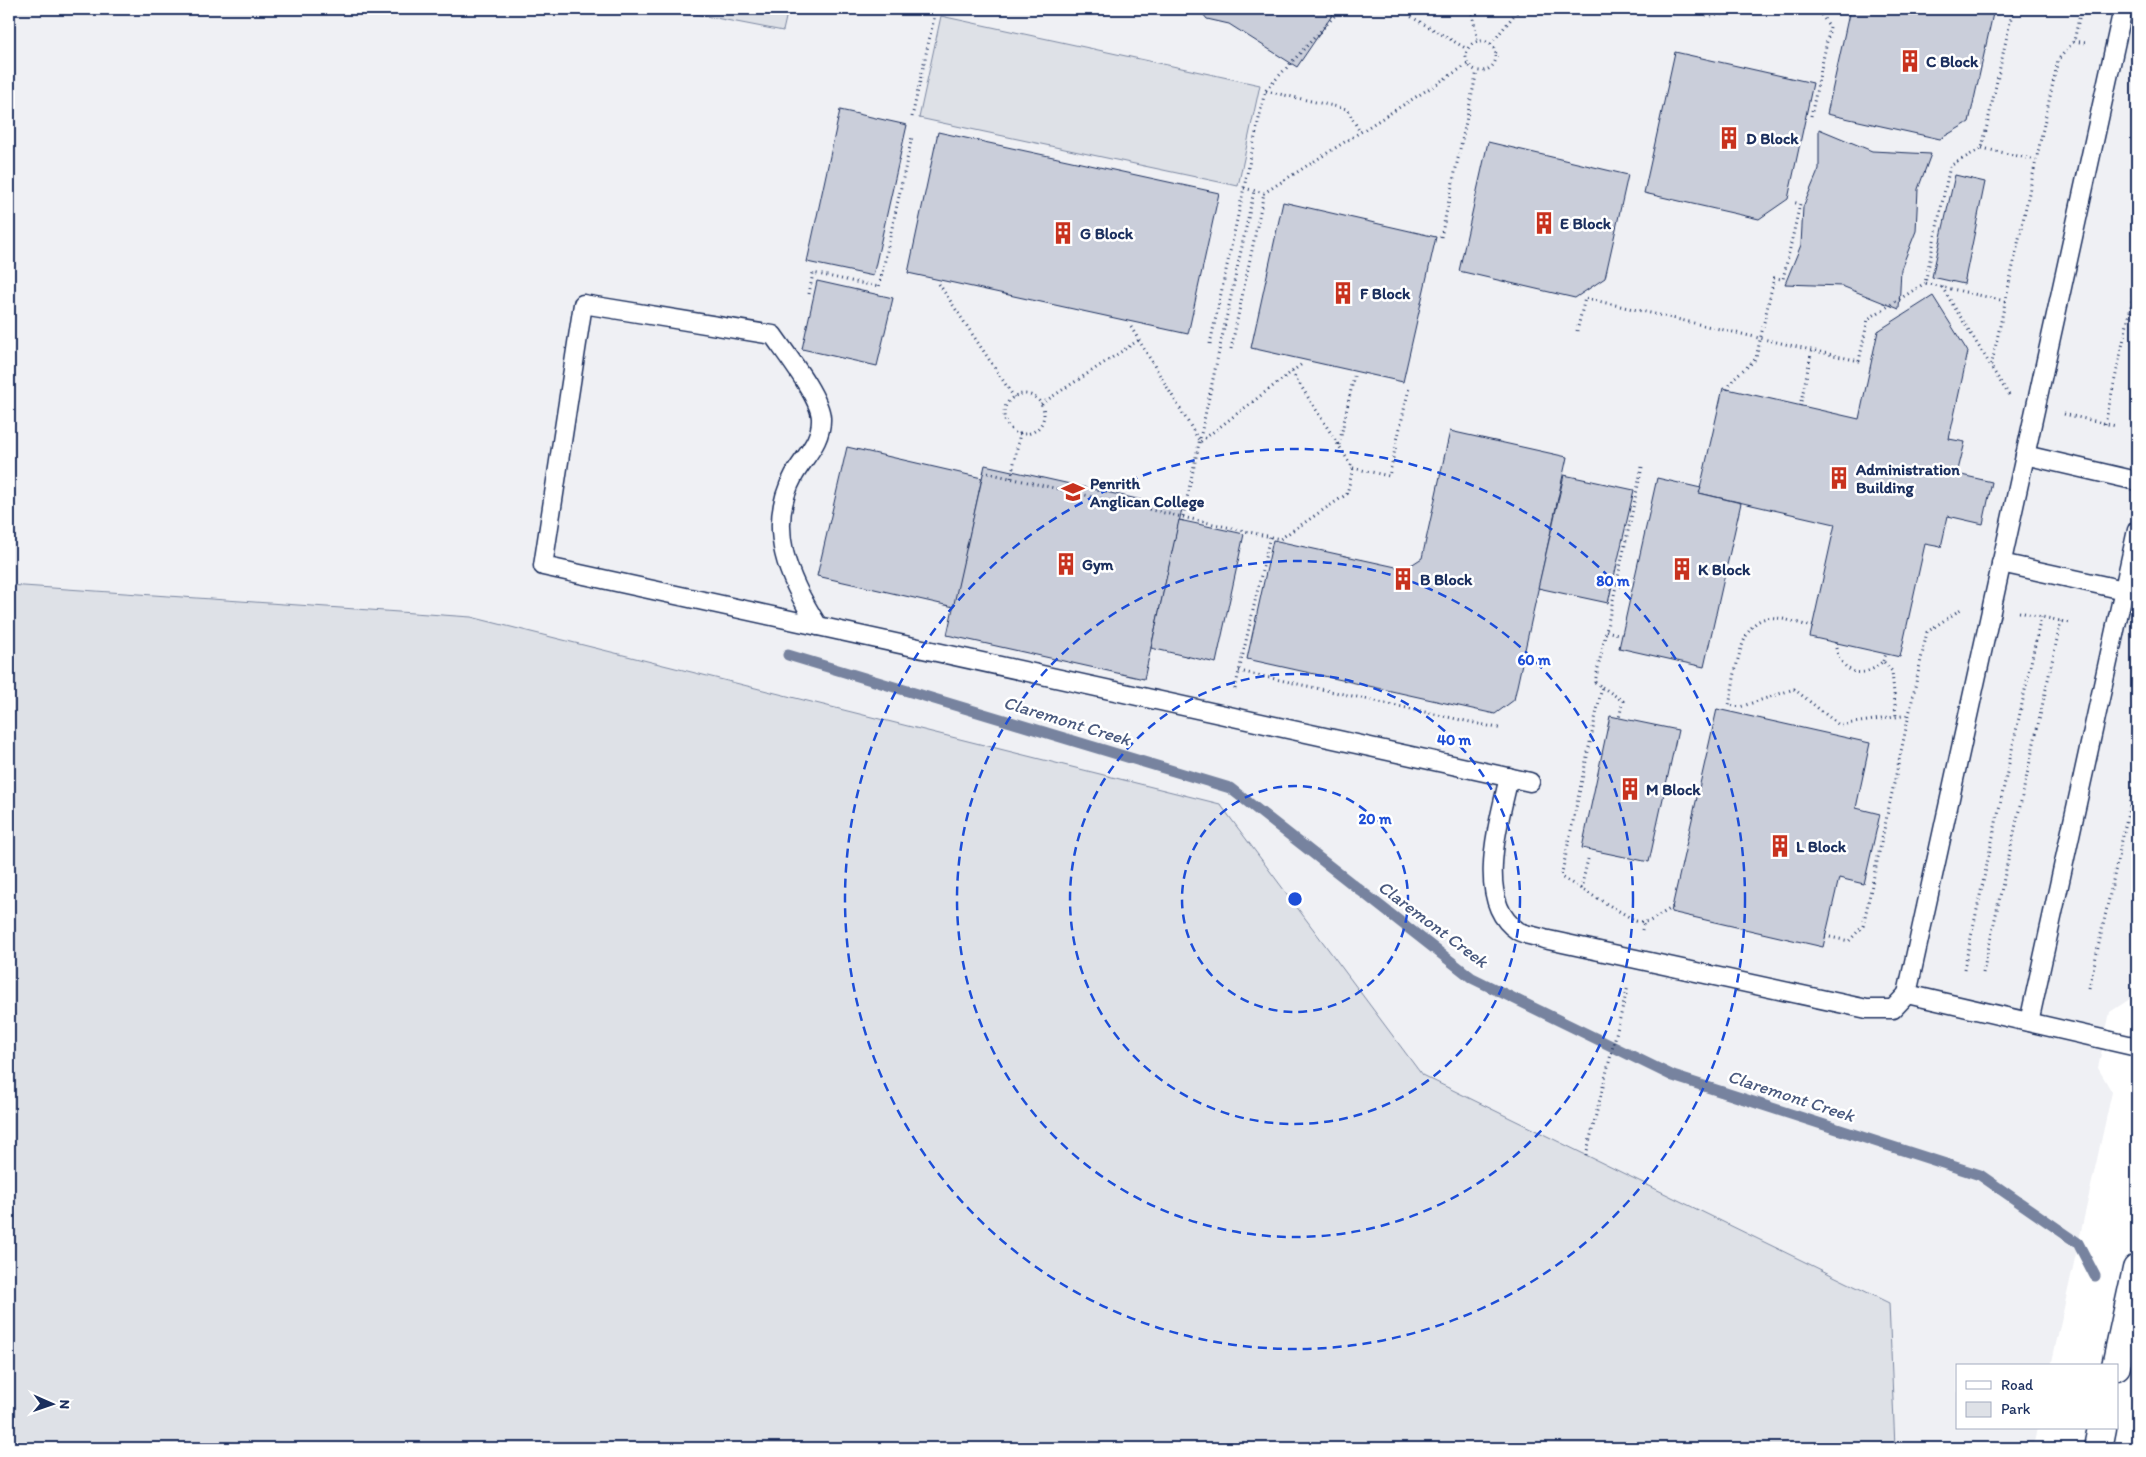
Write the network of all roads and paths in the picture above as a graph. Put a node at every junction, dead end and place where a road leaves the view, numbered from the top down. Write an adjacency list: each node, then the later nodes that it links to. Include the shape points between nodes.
1 (936, 9): 23 (path)
2 (1339, 9): 21 (path)
3 (1405, 9): 18 (path, via 1410,16)
4 (1471, 9): 16 (path)
5 (1519, 9): 17 (path)
6 (1636, 9): 7 (path, via 1646,12)
7 (1651, 9)
8 (1687, 9): 9 (path, via 1710,16)
9 (1754, 9)
10 (1817, 9): 22 (path, via 1830,27)
11 (2006, 9): 14 (path)
12 (2012, 9): 26 (path)
13 (2081, 9): 27 (path, via 2074,41 2058,60)
14 (1997, 14)
15 (2127, 15): 62 (lane)
16 (1478, 41): 17 (path); 18 (path)
17 (1491, 44): 20 (path, via 1496,55 1494,64 1486,70)
18 (1467, 49): 19 (path, via 1465,57)
19 (1468, 64): 20 (path); 24 (path)
20 (1477, 71): 32 (path)
21 (1265, 91): 24 (path, via 1346,109); 28 (path)
22 (1811, 116)
23 (912, 117)
24 (1360, 132): 30 (path)
25 (912, 137): 37 (path, via 879,287 813,273)
26 (1982, 148): 27 (path); 34 (path, via 1950,166)
27 (2036, 160): 38 (path)
28 (1244, 188): 29 (path); 43 (path)
29 (1254, 190): 30 (path); 60 (path)
30 (1264, 193): 44 (path)
31 (1792, 202): 41 (path, via 1800,204 1783,279 1774,278)
32 (1441, 237)
33 (2137, 279): 57 (path)
34 (1925, 283): 36 (path); 45 (path, via 1868,319 1859,361)
35 (939, 284): 52 (path)
36 (1942, 287): 38 (path); 47 (path)
37 (808, 294)
38 (2005, 301): 47 (path)
39 (1131, 326): 42 (path)
40 (1577, 331): 41 (path, via 1585,298)
41 (1760, 339): 45 (path); 51 (path, via 1756,358 1734,376)
42 (1139, 340): 54 (path); 60 (path)
43 (1210, 344)
44 (1231, 349)
45 (1812, 350): 55 (path)
46 (1302, 364): 48 (path)
47 (1991, 367): 53 (path)
48 (1292, 372): 60 (path); 61 (path)
49 (1354, 376): 61 (path)
50 (1409, 388): 64 (path, via 1389,476)
51 (1728, 390)
52 (1014, 397): 54 (path, via 1031,395); 59 (path, via 1007,404 1005,418 1011,429)
53 (2013, 402)
54 (1042, 404): 59 (path, via 1044,416 1039,428 1028,434)
55 (1800, 406)
56 (2062, 414): 57 (path)
57 (2105, 424): 58 (path)
58 (2116, 426)
59 (1020, 433): 66 (path)
60 (1200, 442): 68 (path)
61 (1338, 445): 64 (path)
62 (2025, 455): 67 (lane); 71 (lane)
63 (1642, 467): 80 (path)
64 (1353, 468): 70 (path, via 1348,494 1280,539)
65 (984, 472): 66 (path)
66 (1011, 478): 68 (path)
67 (2137, 481)
68 (1183, 519): 70 (path)
69 (2137, 530): 72 (lane)
70 (1270, 536): 85 (path)
71 (2002, 563): 72 (lane); 104 (lane)
72 (2124, 590): 106 (lane)
73 (1968, 604): 88 (path, via 1927,632)
74 (2013, 610): 75 (path)
75 (2042, 617): 76 (path); 101 (path)
76 (2061, 621): 77 (path); 102 (path)
77 (2070, 623)
78 (818, 626): 78 (lane, via 543,566 583,304 773,335 816,400 821,416 820,435 793,477 782,509 781,542 799,596); 93 (lane)
79 (1812, 627): 89 (path, via 1769,618 1753,625 1743,641 1727,704 1740,706 1794,689 1839,725)
80 (1606, 632): 81 (path); 86 (path, via 1595,682)
81 (1622, 635)
82 (1836, 643): 84 (path, via 1839,657 1853,671 1874,670)
83 (1886, 654): 84 (path)
84 (1883, 661): 89 (path, via 1892,671)
85 (1239, 671): 87 (path); 91 (path)
86 (1602, 687): 90 (path, via 1622,701); 96 (path, via 1561,877)
87 (1233, 697)
88 (1909, 715): 89 (path); 100 (path, via 1863,926 1849,941)
89 (1896, 717)
90 (1620, 718)
91 (1502, 729)
92 (2137, 773): 103 (path)
93 (1509, 777): 94 (lane); 104 (lane, via 1494,844 1493,878 1504,919 1519,931 1867,1009 1893,1009)
94 (1530, 782)
95 (1588, 859): 96 (path)
96 (1581, 889): 98 (path, via 1636,921)
97 (1673, 906): 98 (path)
98 (1644, 922): 99 (path)
99 (1641, 932)
100 (1826, 936)
101 (1964, 969)
102 (1984, 973)
103 (2089, 988)
104 (1907, 994): 106 (lane)
105 (1626, 995): 108 (path)
106 (2029, 1022): 107 (lane)
107 (2137, 1047)
108 (1586, 1155)
109 (2137, 1269): 110 (street)
110 (2116, 1364)
111 (2102, 1430): 112 (street)
112 (2098, 1448)

